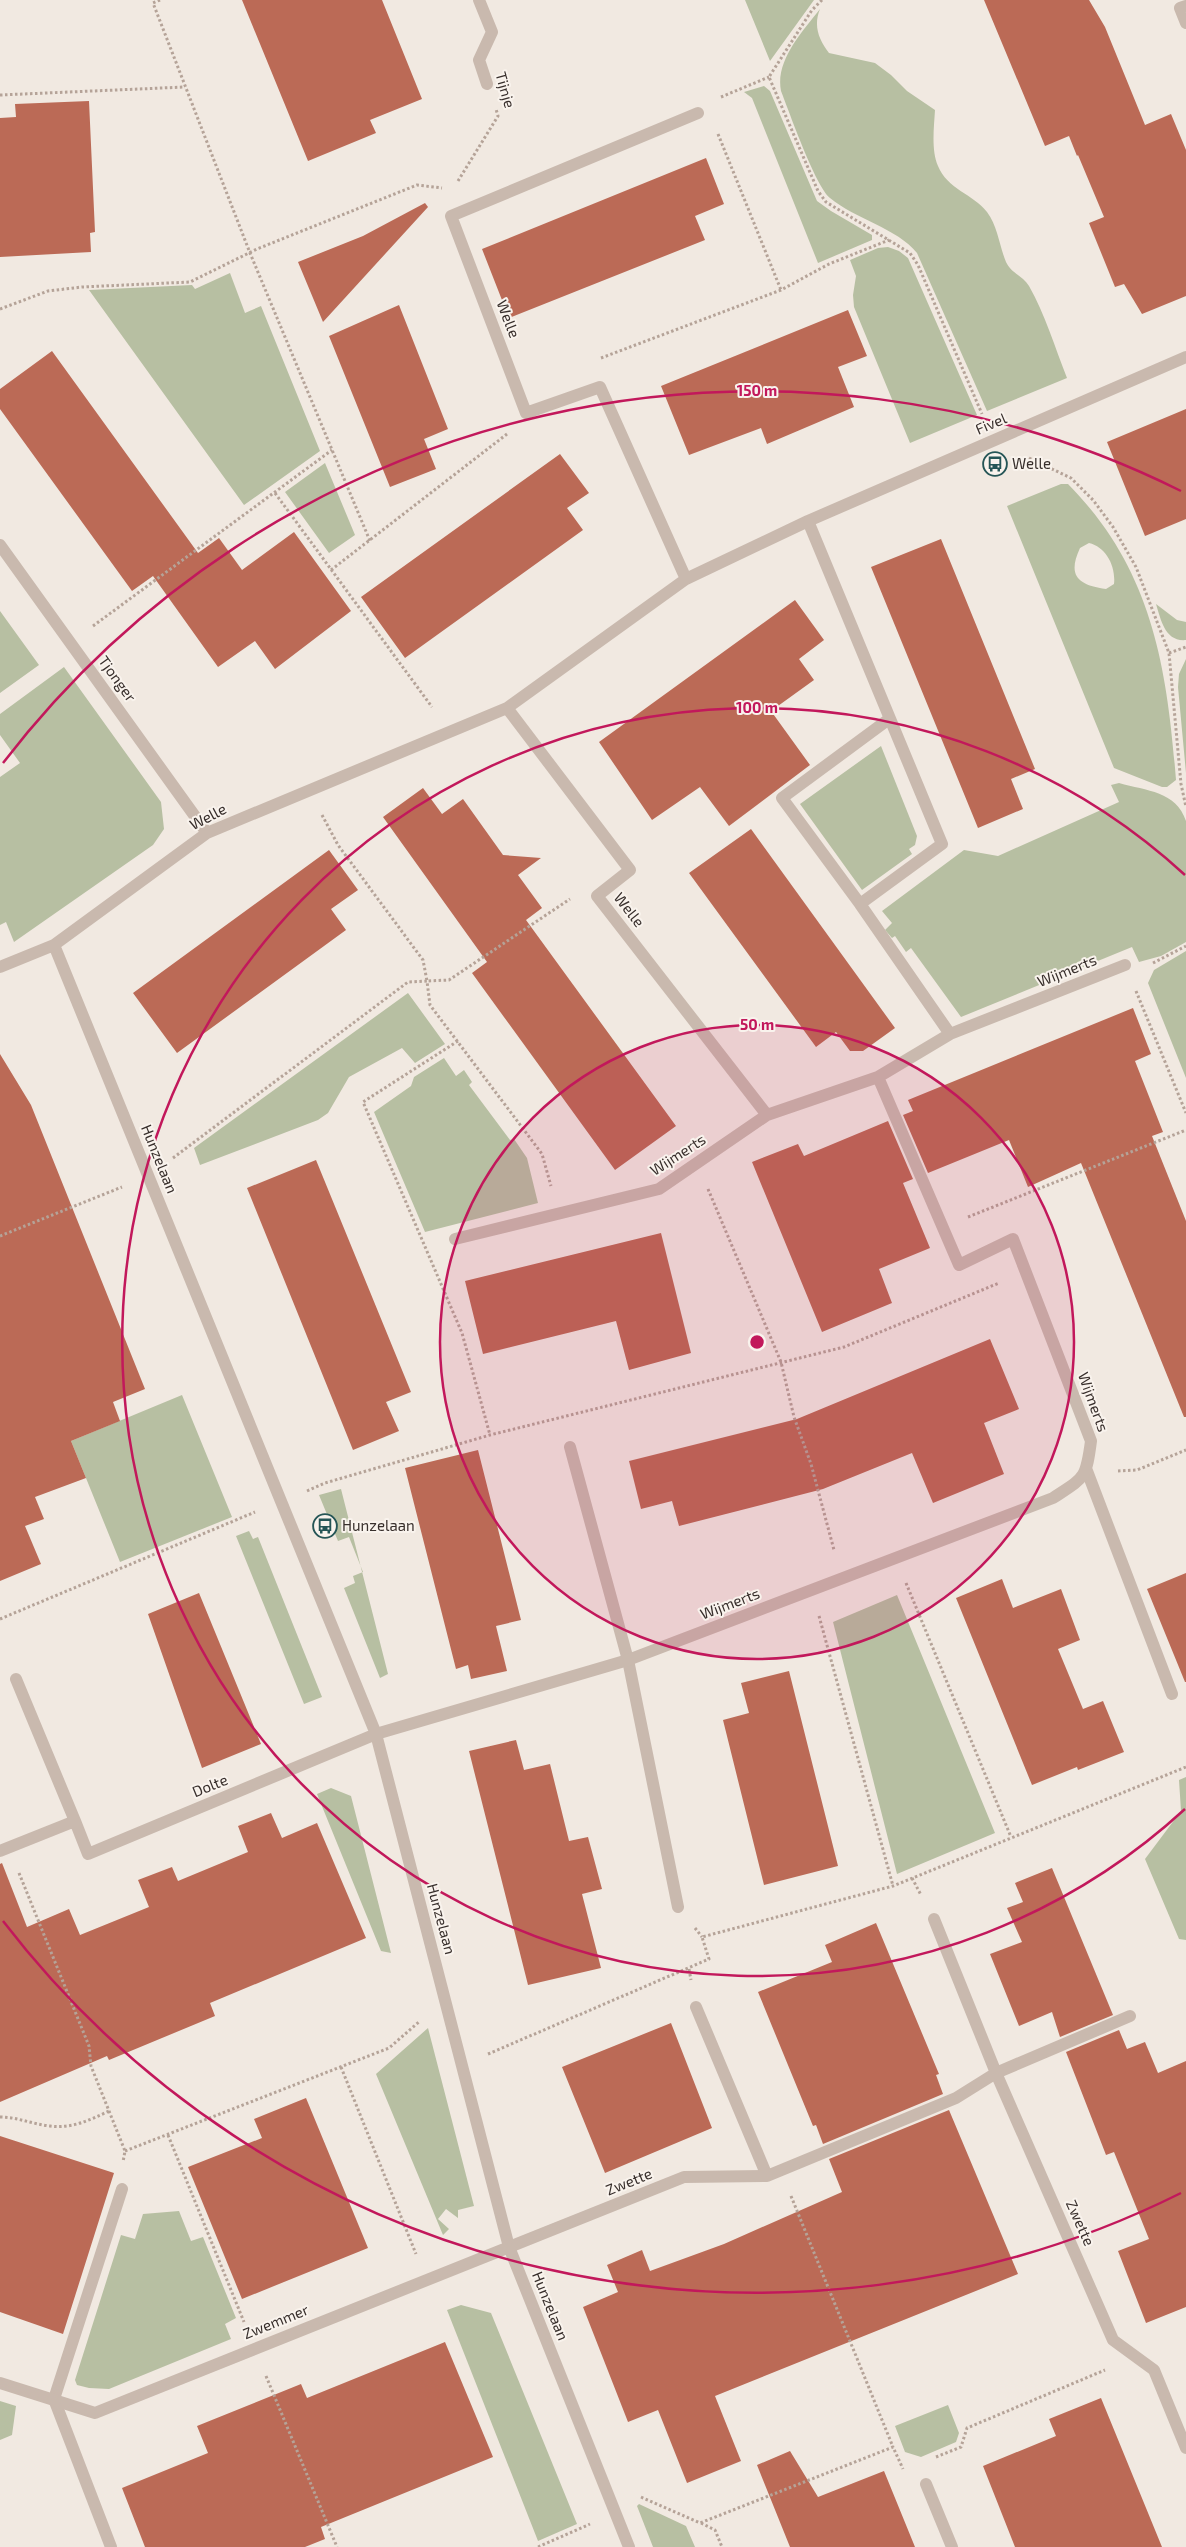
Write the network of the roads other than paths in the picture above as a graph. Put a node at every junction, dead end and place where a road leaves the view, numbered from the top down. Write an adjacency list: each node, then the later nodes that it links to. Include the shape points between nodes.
1 (479, 0): 4 (street, Tijnje, via 492,32 479,60)
2 (1186, 6): 3 (street, via 1180,8)
3 (1186, 23)
4 (487, 84)
5 (702, 108): 9 (street, Welle, via 451,216 526,413 600,387)
6 (1186, 358): 7 (street, Fivel)
7 (808, 521): 9 (street, Welle); 11 (street)
8 (0, 545): 12 (street, Tjonger)
9 (686, 579): 10 (street, Welle)
10 (507, 708): 12 (street, Welle); 19 (street, Welle, via 630,870 597,896)
11 (889, 719): 13 (street, via 942,844); 13 (street, via 782,798)
12 (207, 833): 14 (street, Welle)
13 (860, 904): 17 (street)
14 (54, 945): 15 (street, Welle); 26 (street, Hunzelaan)
15 (0, 967)
16 (1127, 970): 17 (street, Wijmerts)
17 (950, 1034): 18 (street, Wijmerts)
18 (878, 1076): 19 (street, Wijmerts); 22 (street, Wijmerts, via 959,1265 1013,1239 1091,1441)
19 (767, 1115): 20 (street, Wijmerts, via 659,1189)
20 (455, 1239)
21 (570, 1448): 23 (street)
22 (1087, 1471): 23 (street, Wijmerts, via 1053,1498); 25 (street)
23 (628, 1660): 26 (street, Wijmerts); 29 (street)
24 (16, 1679): 27 (street, Dolte)
25 (1172, 1694)
26 (376, 1734): 27 (street, Dolte, via 88,1854); 36 (street, Hunzelaan)
27 (75, 1821): 28 (street)
28 (4, 1849)
29 (678, 1906)
30 (934, 1919): 33 (street, Zwette)
31 (696, 2007): 34 (street)
32 (1130, 2016): 33 (street, Zwette)
33 (996, 2073): 34 (street, Zwette, via 956,2098); 39 (street, Zwette, via 1113,2340 1154,2370)
34 (767, 2176): 36 (street, Zwette, via 684,2177)
35 (122, 2188): 38 (street)
36 (510, 2247): 38 (street, Zwemmer, via 95,2413); 42 (street, Hunzelaan)
37 (0, 2383): 38 (street, Zwemmer)
38 (54, 2399): 41 (street)
39 (1186, 2448)
40 (926, 2484): 43 (street)
41 (111, 2547)
42 (629, 2547)
43 (952, 2547)

